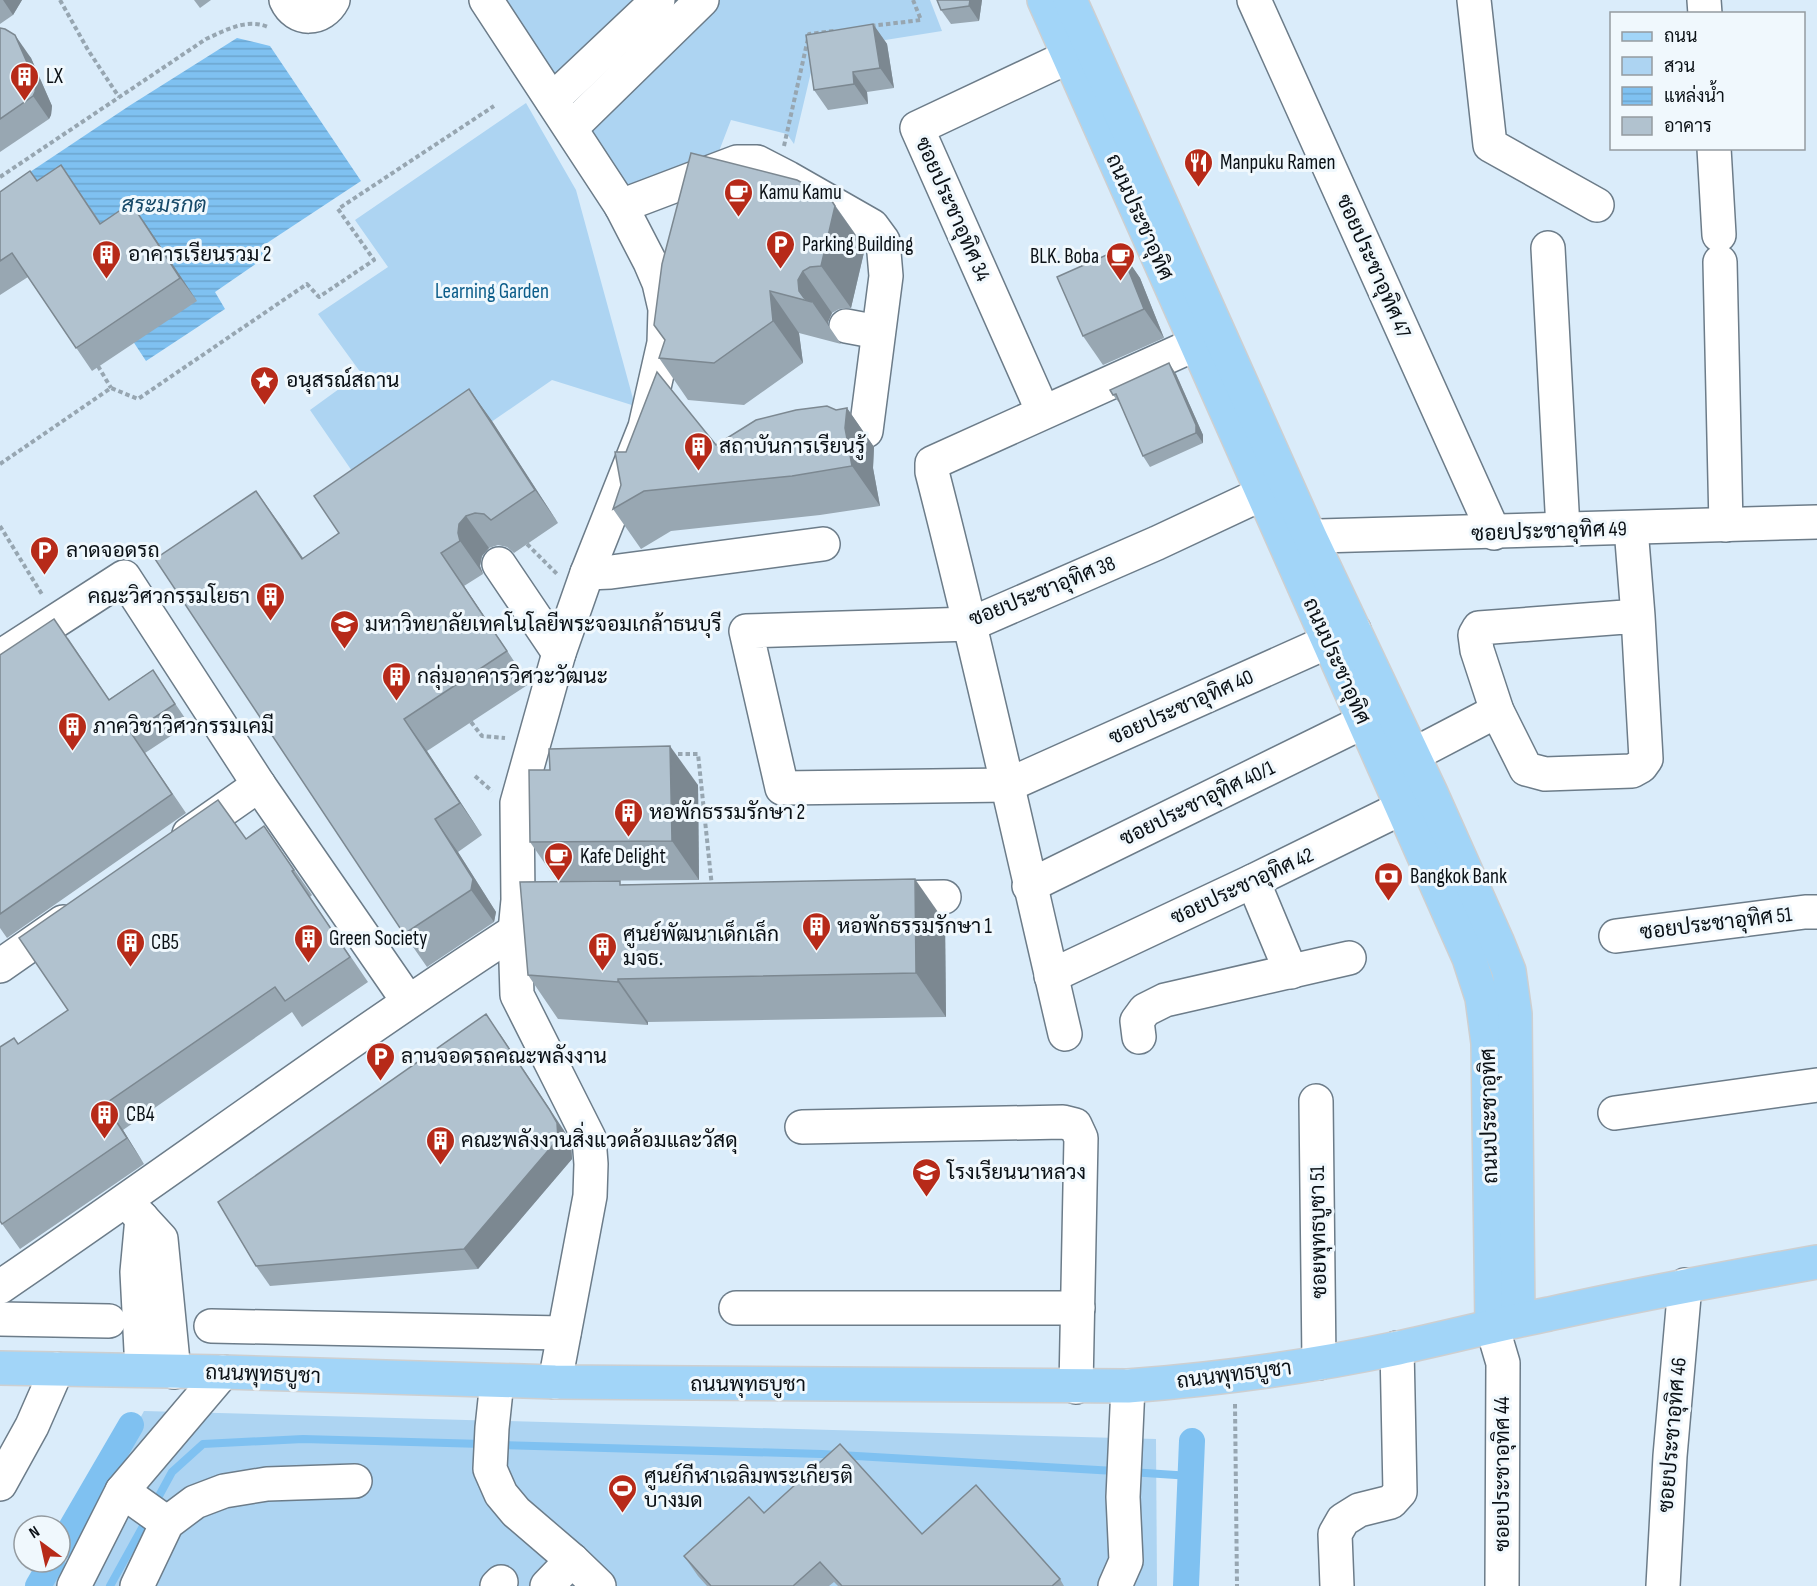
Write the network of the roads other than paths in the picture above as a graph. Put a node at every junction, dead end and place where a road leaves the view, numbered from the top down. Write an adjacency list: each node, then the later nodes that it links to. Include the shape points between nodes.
1 (286, 0): 2 (street, via 297,14 313,16 328,8)
2 (333, 0)
3 (486, 0): 11 (street)
4 (658, 0): 11 (street)
5 (702, 0): 12 (street)
6 (1044, 0): 10 (main road, ถนนประชาอุทิศ)
7 (1070, 0): 19 (main road, ถนนประชาอุทิศ)
8 (1254, 0): 27 (street, ซอยประชาอุทิศ 47)
9 (1474, 0): 14 (street, via 1490,145)
10 (1070, 56): 19 (main road, ถนนประชาอุทิศ); 20 (street, ซอยประชาอุทิศ 34, via 917,128)
11 (552, 100): 12 (street)
12 (571, 128): 15 (street)
13 (1714, 150): 24 (street)
14 (1597, 205)
15 (621, 206): 18 (street, via 737,162 758,162 872,226 883,241 886,276); 31 (street, via 659,283 665,309 664,343 645,427)
16 (1548, 248): 26 (street)
17 (846, 326): 18 (street)
18 (878, 332): 21 (street)
19 (1207, 339): 20 (street); 22 (main road, ถนนประชาอุทิศ)
20 (1043, 412): 33 (street, via 932,463)
21 (866, 431)
22 (1274, 488): 28 (main road, ถนนประชาอุทิศ); 33 (street, ซอยประชาอุทิศ 38)
23 (1817, 522): 24 (street, ซอยประชาอุทิศ 49)
24 (1726, 525): 25 (street, ซอยประชาอุทิศ 49)
25 (1631, 528): 26 (street, ซอยประชาอุทิศ 49); 32 (street)
26 (1563, 530): 27 (street, ซอยประชาอุทิศ 49)
27 (1494, 532): 28 (street, ซอยประชาอุทิศ 49)
28 (1295, 537): 34 (main road, ถนนประชาอุทิศ)
29 (823, 544): 31 (street, via 611,572)
30 (499, 564): 35 (street)
31 (583, 584): 35 (street)
32 (1638, 616): 37 (street, via 1479,628 1475,635 1478,650); 37 (street, via 1647,750 1646,759 1637,769 1545,774 1526,769)
33 (971, 624): 41 (street); 41 (street, ซอยประชาอุทิศ 38, via 746,631 783,788)
34 (1342, 636): 38 (main road, ถนนประชาอุทิศ); 39 (main road, ถนนประชาอุทิศ); 41 (street, ซอยประชาอุทิศ 40)
35 (559, 652): 51 (street, via 538,759 517,803)
36 (0, 657): 40 (street, via 124,577)
37 (1497, 711): 39 (street)
38 (1365, 721): 39 (main road, ถนนประชาอุทิศ); 45 (street, ซอยประชาอุทิศ 40/1)
39 (1400, 762): 42 (main road, ถนนประชาอุทิศ)
40 (259, 785): 43 (street); 57 (street)
41 (1008, 785): 45 (street)
42 (1417, 801): 44 (street, ซอยประชาอุทิศ 42); 72 (main road, ถนนประชาอุทิศ, via 1497,941 1513,992 1519,1262)
43 (163, 852)
44 (1253, 881): 55 (street); 56 (street, ซอยประชาอุทิศ 42)
45 (1029, 886): 56 (street)
46 (944, 897): 47 (street)
47 (851, 898)
48 (552, 901): 51 (street)
49 (86, 906): 54 (street)
50 (1817, 912): 52 (street, ซอยประชาอุทิศ 51)
51 (516, 915): 57 (street); 74 (street, via 517,995 589,1138 590,1196)
52 (1616, 936)
53 (1350, 958): 55 (street)
54 (0, 966)
55 (1291, 972): 59 (street, via 1151,1005 1137,1022)
56 (1051, 976): 58 (street)
57 (408, 1001): 64 (street)
58 (1065, 1034)
59 (1139, 1037)
60 (1817, 1085): 62 (street)
61 (1316, 1101): 76 (street, ซอยพุทธบูชา 51)
62 (1615, 1113)
63 (802, 1127): 69 (street, via 1063,1122 1075,1125 1081,1138)
64 (134, 1210): 67 (street); 79 (street); 80 (street, via 161,1239)
65 (1817, 1262): 66 (main road)
66 (1685, 1285): 72 (main road); 97 (street, ซอยประชาอุทิศ 46)
67 (0, 1287)
68 (736, 1308): 69 (street)
69 (1078, 1308): 85 (street)
70 (0, 1319): 71 (street)
71 (109, 1322)
72 (1505, 1323): 75 (main road, ถนนพุทธบูชา); 96 (street, ซอยประชาอุทิศ 44)
73 (210, 1326): 74 (street)
74 (564, 1333): 83 (street)
75 (1397, 1348): 76 (main road, ถนนพุทธบูชา); 95 (street, via 1400,1492 1391,1502 1359,1510 1343,1520 1335,1534)
76 (1319, 1363): 84 (main road, ถนนพุทธบูชา, via 1203,1380)
77 (0, 1368): 78 (main road, ถนนพุทธบูชา)
78 (57, 1369): 79 (main road, ถนนพุทธบูชา); 87 (street)
79 (142, 1370): 80 (main road, ถนนพุทธบูชา)
80 (174, 1372): 81 (main road, ถนนพุทธบูชา)
81 (223, 1372): 82 (main road, ถนนพุทธบูชา); 88 (street)
82 (497, 1381): 83 (main road, ถนนพุทธบูชา); 89 (street, via 490,1469 501,1494 516,1512)
83 (555, 1382): 85 (main road, ถนนพุทธบูชา)
84 (1128, 1386): 85 (main road, ถนนพุทธบูชา); 94 (street, via 1123,1497 1126,1561)
85 (1076, 1387)
86 (355, 1481): 88 (street, via 267,1484 224,1491 195,1502)
87 (0, 1484)
88 (146, 1508): 90 (street); 91 (street)
89 (572, 1560): 92 (street); 93 (street)
90 (74, 1586)
91 (137, 1586)
92 (548, 1586)
93 (599, 1586)
94 (1115, 1586)
95 (1337, 1586)
96 (1502, 1586)
97 (1663, 1586)

